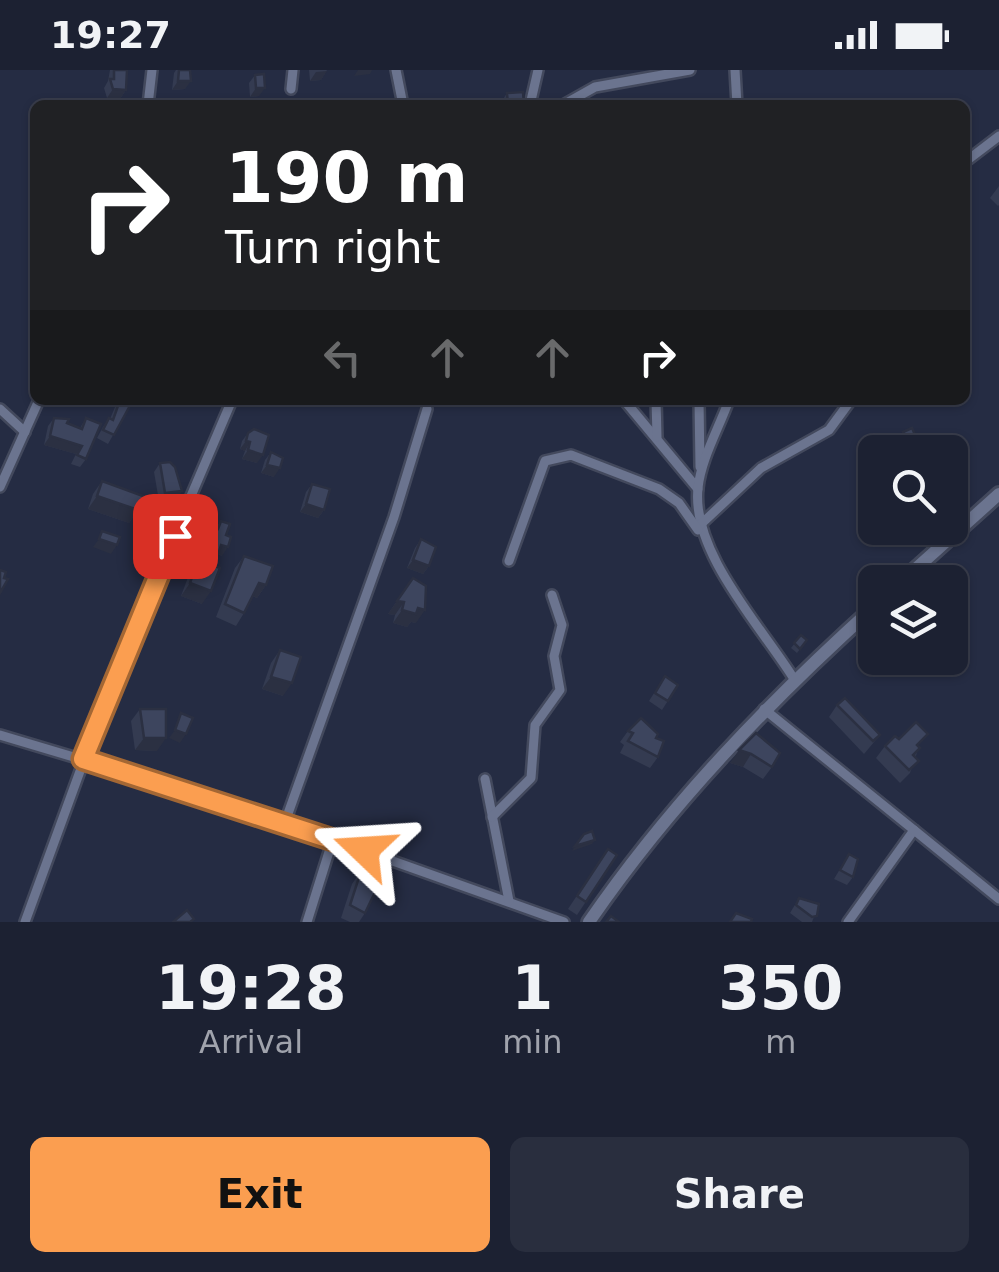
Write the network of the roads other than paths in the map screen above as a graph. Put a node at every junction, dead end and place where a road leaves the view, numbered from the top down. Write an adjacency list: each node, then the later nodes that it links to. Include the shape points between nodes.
1 (152, 70): 8 (street)
2 (293, 70): 7 (street)
3 (396, 70): 9 (street)
4 (538, 70): 10 (street)
5 (690, 70): 11 (street, via 595,88)
6 (735, 70): 12 (street)
7 (291, 89)
8 (149, 100)
9 (402, 100)
10 (531, 100)
11 (572, 100)
12 (737, 100)
13 (999, 136): 14 (street)
14 (970, 158)
15 (37, 405): 24 (street)
16 (230, 405): 38 (street)
17 (628, 405): 25 (street)
18 (656, 405): 25 (street)
19 (700, 405): 26 (street)
20 (727, 405): 26 (street)
21 (847, 405): 30 (street, via 828,430 760,468)
22 (0, 409): 24 (street)
23 (427, 409): 41 (street)
24 (25, 432): 27 (street)
25 (657, 438): 28 (street)
26 (700, 477): 28 (street)
27 (0, 487)
28 (698, 489): 30 (street)
29 (997, 498): 32 (street)
30 (700, 531): 31 (street, via 660,489 565,454 545,462); 35 (street)
31 (509, 561)
32 (920, 565)
33 (552, 595): 40 (street, via 562,625 554,656 560,690 535,725 531,778)
34 (858, 621): 35 (street)
35 (794, 679): 36 (street)
36 (764, 709): 42 (street); 49 (street, via 676,808)
37 (0, 735): 38 (street)
38 (83, 759): 41 (street); 46 (street)
39 (486, 779): 40 (street)
40 (492, 816): 45 (street)
41 (285, 822): 43 (street)
42 (914, 830): 44 (street); 50 (street)
43 (333, 838): 45 (street); 47 (street)
44 (999, 899)
45 (509, 901): 48 (street)
46 (25, 922)
47 (307, 922)
48 (564, 922)
49 (589, 922)
50 (848, 922)

